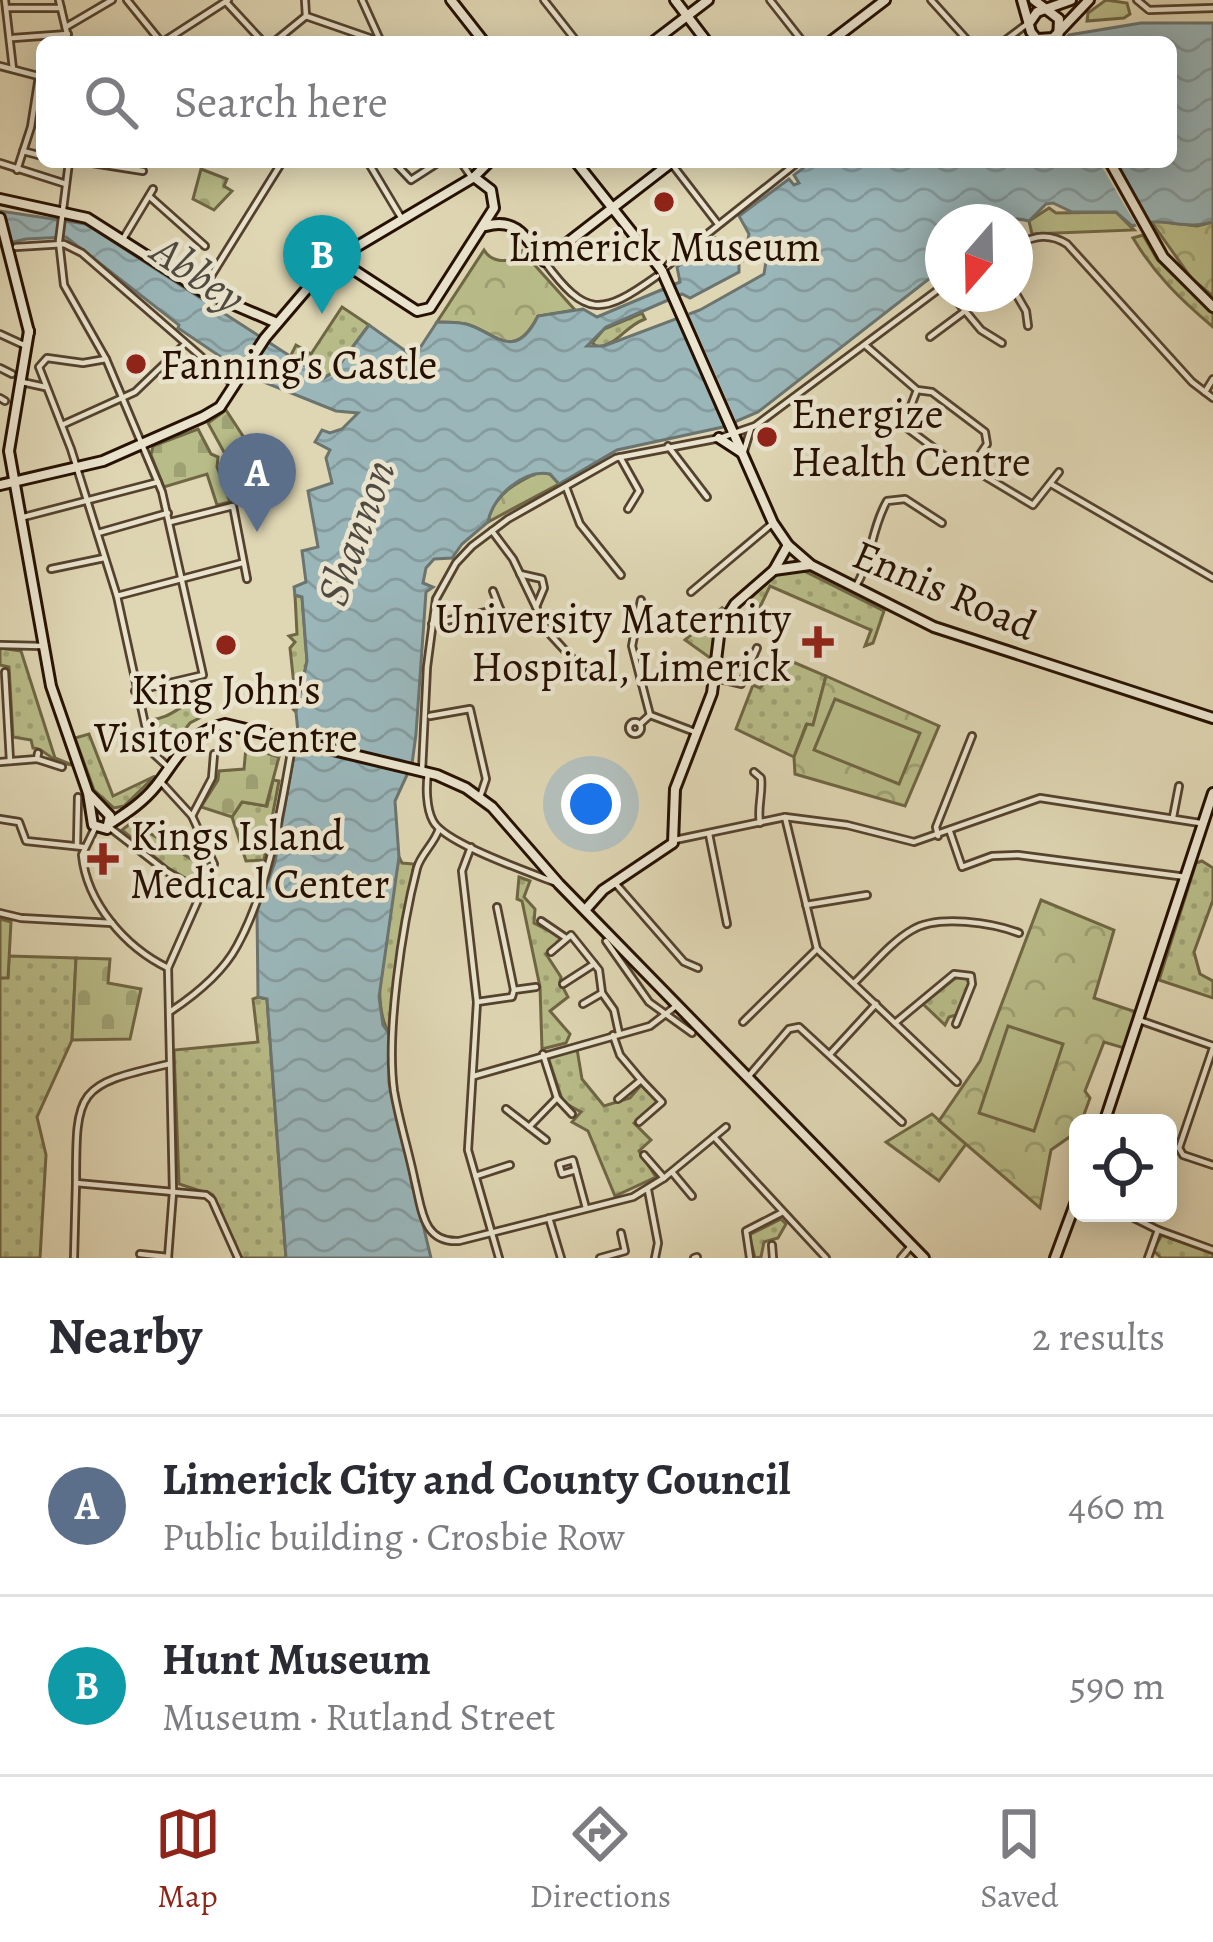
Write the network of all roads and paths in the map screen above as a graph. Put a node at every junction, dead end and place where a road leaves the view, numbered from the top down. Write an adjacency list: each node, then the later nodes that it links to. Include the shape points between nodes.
1 (59, 0): 20 (street)
2 (112, 0): 26 (street)
3 (127, 0): 27 (street)
4 (305, 0): 23 (street)
5 (362, 0): 32 (street)
6 (451, 0): 33 (main road)
7 (544, 0): 34 (street)
8 (675, 0): 24 (main road)
9 (708, 0): 24 (main road)
10 (770, 0): 37 (street)
11 (886, 0): 38 (main road)
12 (931, 0): 39 (street)
13 (1022, 0): 25 (main road)
14 (1034, 0): 22 (main road)
15 (1071, 0): 22 (main road)
16 (1090, 0): 43 (main road)
17 (1137, 0): 21 (street, via 1149,10)
18 (226, 1): 28 (street); 29 (street)
19 (4, 3): 20 (street); 45 (street)
20 (61, 8): 26 (street)
21 (1213, 8)
22 (1048, 10): 25 (main road); 42 (main road, via 1059,19)
23 (306, 16): 30 (street); 31 (street)
24 (687, 16): 35 (main road); 36 (main road)
25 (1030, 22): 40 (street); 41 (main road)
26 (68, 35)
27 (160, 36)
28 (173, 36)
29 (257, 36)
30 (281, 36)
31 (364, 36)
32 (378, 36)
33 (479, 36)
34 (572, 36)
35 (661, 36)
36 (702, 36)
37 (798, 36)
38 (838, 36)
39 (963, 36)
40 (1011, 36)
41 (1035, 36)
42 (1058, 36)
43 (1059, 36)
44 (36, 37): 45 (street)
45 (11, 39): 47 (street)
46 (0, 66): 47 (street)
47 (13, 69): 48 (street)
48 (36, 76)
49 (36, 98): 50 (street)
50 (23, 151): 51 (street); 66 (street)
51 (36, 154)
52 (0, 163): 66 (street)
53 (67, 168): 69 (street)
54 (124, 168): 67 (street)
55 (280, 168): 86 (street)
56 (372, 168): 76 (street)
57 (400, 168): 58 (street, via 411,180)
58 (430, 168)
59 (466, 168): 68 (street)
60 (483, 168): 68 (main road)
61 (581, 168): 73 (main road, Ennis Road)
62 (666, 168): 73 (main road)
63 (676, 168): 77 (street)
64 (790, 168): 77 (street)
65 (1113, 168): 93 (main road, via 1151,239)
66 (17, 170): 69 (street)
67 (143, 171)
68 (473, 177): 76 (main road); 78 (main road, via 494,200)
69 (66, 184): 74 (street)
70 (153, 189): 71 (street)
71 (150, 197): 79 (street); 83 (street)
72 (0, 200): 74 (main road)
73 (613, 209): 87 (main road); 88 (main road, Ennis Road)
74 (62, 214): 79 (main road); 81 (street)
75 (0, 218): 82 (main road)
76 (402, 220): 84 (main road)
77 (718, 224): 88 (street)
78 (485, 226): 87 (main road, via 520,230); 90 (main road, via 426,310)
79 (123, 239): 91 (main road)
80 (1033, 239): 114 (street, via 1054,236 1066,244)
81 (59, 242): 82 (street); 103 (street); 106 (street, via 68,295)
82 (11, 246): 99 (main road)
83 (206, 246)
84 (358, 248): 89 (main road); 90 (main road)
85 (214, 251): 86 (street)
86 (222, 257): 91 (street)
87 (544, 261): 88 (street, via 589,305 608,306)
88 (661, 270): 119 (main road, Ennis Road)
89 (322, 272): 90 (main road, via 343,266); 97 (main road)
90 (362, 274)
91 (202, 291): 97 (main road)
92 (925, 300): 104 (street)
93 (1213, 307)
94 (964, 312): 101 (street)
95 (966, 312): 102 (street)
96 (1026, 312): 98 (street)
97 (277, 322): 111 (main road)
98 (1028, 326)
99 (29, 331): 105 (main road); 110 (main road)
100 (0, 334): 105 (street)
101 (930, 337)
102 (1002, 343)
103 (185, 344): 111 (street); 116 (street)
104 (865, 345): 113 (street); 118 (street)
105 (26, 346): 110 (main road)
106 (106, 359): 112 (street, via 42,361); 116 (street)
107 (0, 368): 108 (street)
108 (12, 374)
109 (1213, 379): 114 (street)
110 (22, 382): 112 (street); 129 (main road, via 9,435)
111 (238, 382): 121 (main road, via 220,407)
112 (45, 387): 117 (street)
113 (916, 390): 113 (street, via 932,392 985,432 987,444 970,469 908,428)
114 (1205, 392): 115 (street)
115 (1213, 398)
116 (122, 400): 117 (street); 121 (street)
117 (62, 425): 125 (street)
118 (751, 428): 119 (street); 123 (street)
119 (733, 429): 120 (street); 123 (main road, Ennis Road)
120 (719, 438): 122 (street); 123 (main road)
121 (143, 445): 125 (main road); 128 (street)
122 (668, 446): 124 (street); 133 (street)
123 (743, 454): 138 (main road, Ennis Road)
124 (620, 458): 132 (street); 135 (street, via 640,493)
125 (77, 469): 129 (main road); 134 (street)
126 (978, 472): 130 (street, via 1033,505)
127 (1059, 472): 130 (street)
128 (158, 482): 134 (street); 136 (street)
129 (13, 483): 131 (main road); 137 (main road)
130 (1051, 484): 152 (street)
131 (0, 485)
132 (566, 487): 141 (street); 150 (street, via 580,524)
133 (707, 497)
134 (86, 503): 137 (street); 142 (street)
135 (628, 509)
136 (167, 513): 140 (street); 142 (street)
137 (20, 518): 164 (main road)
138 (773, 523): 143 (main road, Ennis Road); 156 (street)
139 (942, 523): 154 (street, via 905,499 886,501)
140 (171, 525): 145 (street, via 233,506); 151 (street)
141 (492, 531): 149 (street); 161 (street, via 442,584)
142 (97, 533): 144 (street)
143 (788, 544): 146 (main road, Ennis Road); 148 (main road)
144 (104, 558): 147 (street); 157 (street)
145 (242, 563): 151 (street); 153 (street)
146 (811, 565): 148 (main road); 154 (main road, Ennis Road)
147 (51, 569)
148 (774, 570): 168 (main road, via 724,618)
149 (520, 574): 159 (street); 159 (street, via 542,579)
150 (622, 575)
151 (182, 578): 157 (street); 169 (street, via 203,675)
152 (1213, 578)
153 (247, 580)
154 (855, 588): 172 (main road, Ennis Road, via 934,627)
155 (493, 591): 160 (street)
156 (691, 592)
157 (117, 596): 169 (street)
158 (641, 600): 170 (street, via 632,646)
159 (536, 608): 166 (street)
160 (500, 609): 161 (street); 162 (street)
161 (432, 624): 171 (street)
162 (507, 626)
163 (0, 644): 164 (street)
164 (42, 646): 187 (main road)
165 (757, 648): 168 (street, via 741,684)
166 (581, 669)
167 (5, 672): 178 (street)
168 (715, 678): 174 (main road)
169 (135, 691): 181 (street, via 154,754)
170 (650, 715): 173 (street); 174 (street)
171 (428, 717): 182 (street); 188 (street, via 470,709 486,779)
172 (1213, 718)
173 (640, 724)
174 (695, 732): 201 (main road, via 675,789)
175 (971, 736): 200 (street)
176 (294, 741): 181 (main road, via 225,724 196,736); 182 (main road); 233 (street, via 264,870 236,947)
177 (214, 754): 189 (street, via 212,778)
178 (10, 761): 179 (street); 180 (street, via 37,756)
179 (0, 762)
180 (62, 767)
181 (167, 767): 184 (main road)
182 (421, 771): 188 (main road); 197 (street)
183 (754, 772): 194 (street, via 761,778)
184 (160, 781): 189 (street); 191 (main road, via 125,814)
185 (1179, 786): 190 (street)
186 (1213, 793): 195 (main road)
187 (83, 795): 191 (main road); 202 (street)
188 (480, 797): 204 (main road)
189 (192, 816): 207 (street, via 214,863)
190 (1173, 817): 195 (street); 198 (street, via 1040,798)
191 (105, 818): 196 (main road); 207 (street)
192 (785, 818): 194 (street); 200 (street, via 914,842); 209 (street)
193 (0, 819): 202 (street, via 19,822 26,841)
194 (760, 823): 199 (street)
195 (1202, 824): 205 (main road)
196 (95, 827): 202 (street)
197 (439, 829): 203 (street); 277 (street, via 416,872 394,1026 394,1090 427,1227 448,1242)
198 (950, 832): 200 (street); 205 (street, via 962,867 1018,856)
199 (709, 834): 201 (street); 215 (street)
200 (938, 836)
201 (675, 840): 206 (main road)
202 (80, 846): 214 (street)
203 (471, 847): 204 (street); 229 (street, via 462,871)
204 (546, 875): 211 (main road)
205 (1186, 877): 235 (main road)
206 (615, 883): 211 (main road); 223 (street)
207 (204, 893): 222 (street)
208 (867, 895): 209 (street)
209 (806, 904): 219 (street)
210 (496, 907): 227 (street)
211 (586, 909): 232 (main road)
212 (0, 913): 214 (street)
213 (542, 921): 217 (street)
214 (112, 923): 222 (street)
215 (727, 923)
216 (1019, 933): 224 (street, via 927,924)
217 (566, 938): 220 (street); 221 (street)
218 (606, 941): 234 (street)
219 (817, 949): 224 (street); 236 (street)
220 (551, 952)
221 (594, 964): 225 (street); 228 (street)
222 (168, 968): 233 (street)
223 (698, 968)
224 (854, 983): 231 (street)
225 (563, 984)
226 (536, 987): 227 (street)
227 (514, 990): 229 (street, via 512,997)
228 (602, 993): 230 (street); 240 (street)
229 (477, 1002): 245 (street)
230 (583, 1004)
231 (876, 1004): 237 (street); 243 (street)
232 (676, 1005): 234 (street); 246 (main road)
233 (170, 1013): 244 (street)
234 (665, 1016): 239 (street); 240 (street)
235 (1139, 1020): 241 (street); 253 (main road)
236 (743, 1022)
237 (896, 1023): 238 (street, via 954,974 971,976); 248 (street)
238 (956, 1024)
239 (692, 1033)
240 (616, 1034): 242 (street); 247 (street, via 620,1055)
241 (1213, 1047): 262 (street, via 1179,1148)
242 (543, 1054): 245 (street); 249 (street)
243 (830, 1054): 246 (street, via 792,1027); 255 (street)
244 (169, 1064): 267 (street, via 110,1077 90,1091 76,1121); 269 (street)
245 (474, 1076): 265 (street, via 468,1149)
246 (748, 1077): 280 (main road)
247 (641, 1080): 250 (street); 254 (street, via 662,1102)
248 (957, 1082)
249 (557, 1098): 252 (street); 257 (street)
250 (618, 1100)
251 (506, 1109): 257 (street)
252 (572, 1114)
253 (1107, 1114)
254 (639, 1122)
255 (902, 1122)
256 (726, 1126): 258 (street)
257 (529, 1127): 259 (street)
258 (714, 1138): 264 (street); 272 (street)
259 (546, 1140)
260 (644, 1155): 266 (street)
261 (510, 1165): 265 (street)
262 (1213, 1165)
263 (576, 1170): 271 (street)
264 (672, 1172): 266 (street); 270 (street)
265 (476, 1176): 277 (street)
266 (664, 1178): 268 (street)
267 (76, 1183): 269 (street); 285 (street)
268 (648, 1190): 271 (street); 290 (street)
269 (173, 1192): 283 (street); 286 (street, via 212,1200)
270 (692, 1196)
271 (586, 1208): 273 (street)
272 (781, 1213): 291 (street, via 746,1231); 293 (street)
273 (549, 1218): 277 (street); 288 (street)
274 (1069, 1220): 296 (main road)
275 (1142, 1222): 276 (street)
276 (1158, 1230): 281 (street); 284 (street)
277 (491, 1233): 287 (street)
278 (621, 1233): 289 (street, via 626,1251)
279 (772, 1245): 292 (street)
280 (912, 1245): 294 (street); 295 (main road)
281 (1213, 1250)
282 (140, 1254): 283 (street)
283 (168, 1257)
284 (1151, 1257)
285 (74, 1258)
286 (238, 1258)
287 (499, 1258)
288 (561, 1258)
289 (601, 1258)
290 (655, 1258)
291 (750, 1258)
292 (772, 1258)
293 (826, 1258)
294 (901, 1258)
295 (924, 1258)
296 (1055, 1258)

